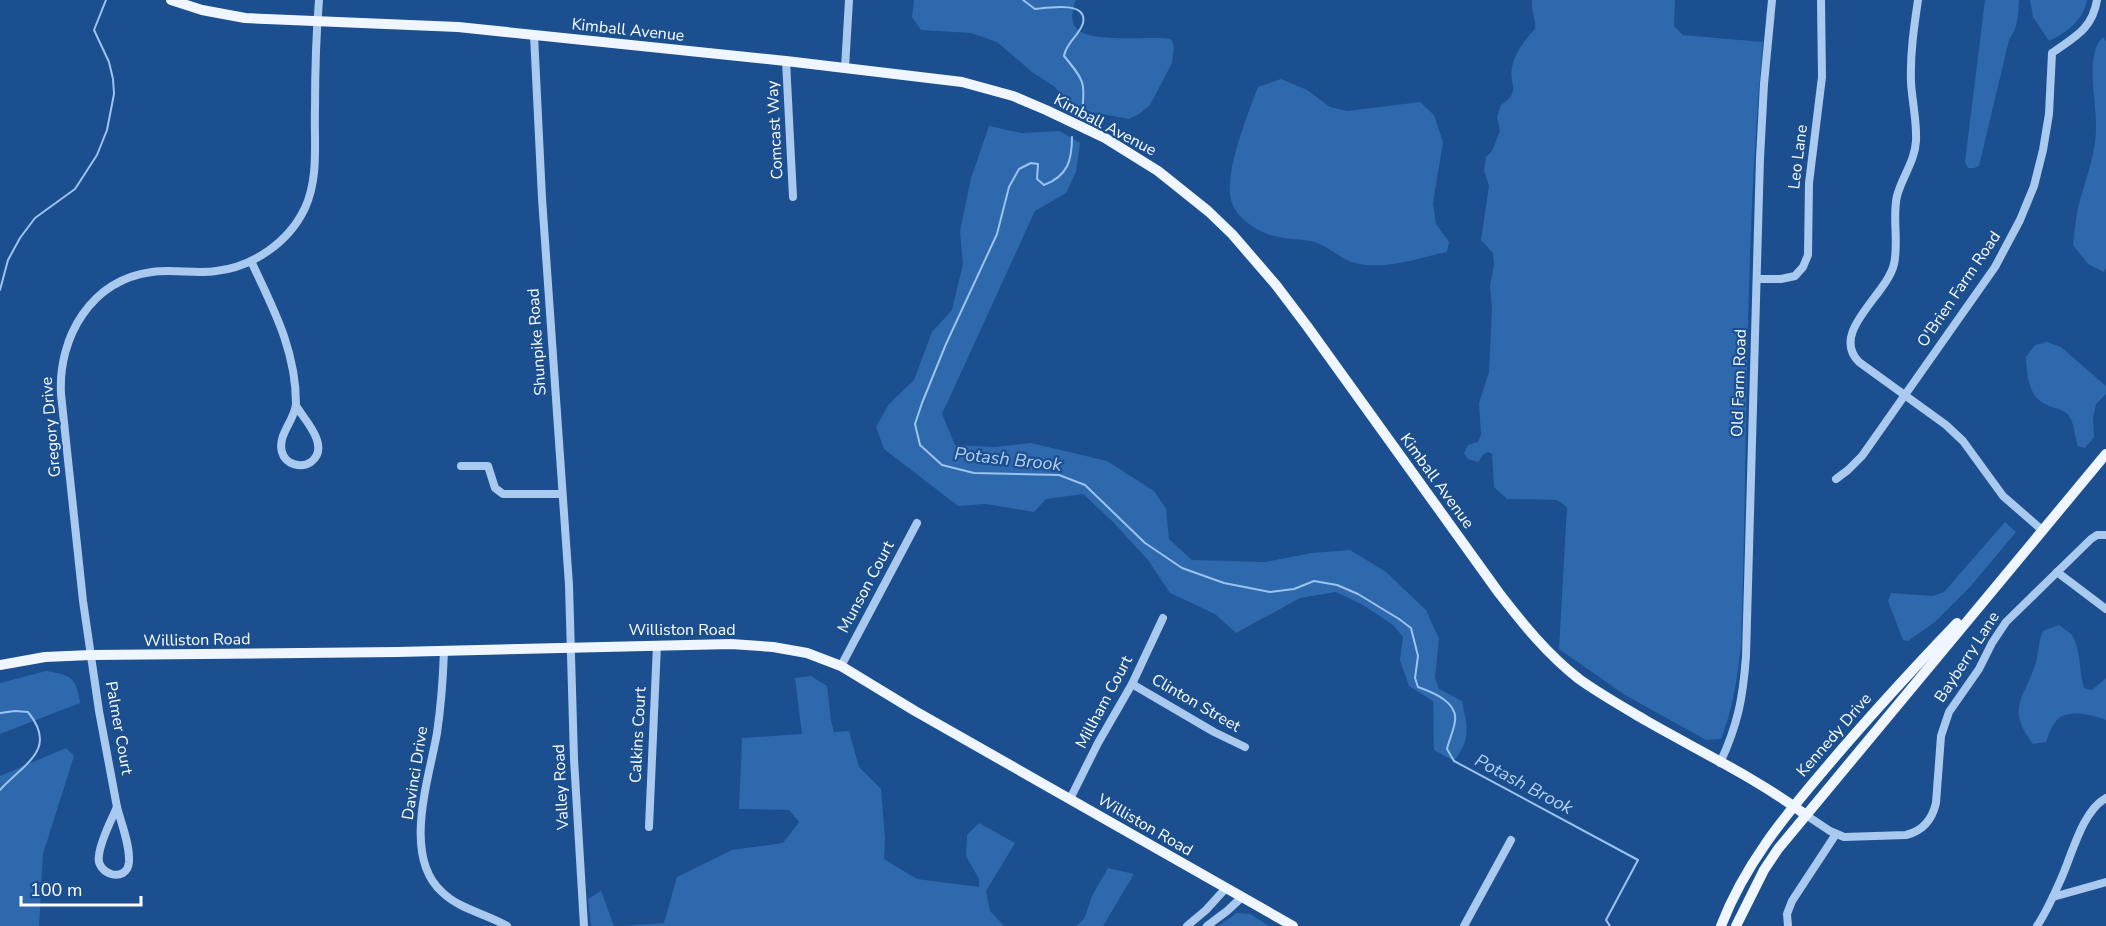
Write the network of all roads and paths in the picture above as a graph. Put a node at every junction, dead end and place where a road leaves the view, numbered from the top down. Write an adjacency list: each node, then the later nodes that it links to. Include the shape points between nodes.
1 (171, 0): 8 (main road, Kimball Avenue, via 235,17)
2 (319, 0): 8 (street, Gregory Drive)
3 (849, 0): 11 (street)
4 (1772, 0): 14 (street, Old Farm Road, via 1764,84)
5 (1821, 0): 14 (street, Leo Lane, via 1822,77 1809,183 1806,262 1788,278)
6 (1918, 0): 15 (street, via 1911,67 1916,142 1898,195 1893,267 1854,328 1849,343 1859,362)
7 (2097, 0): 15 (street, O'Brien Farm Road, via 2085,28 2073,41 2052,53 2050,108 2043,150 2034,186 2016,228 1995,267)
8 (317, 21): 9 (main road, Kimball Avenue); 13 (street, Gregory Drive, via 311,191 291,230)
9 (534, 35): 10 (main road, Kimball Avenue); 20 (street, Shunpike Road)
10 (786, 61): 11 (main road, Kimball Avenue); 12 (street, Comcast Way)
11 (845, 68): 36 (main road, Kimball Avenue, via 962,82 1013,96 1105,138 1184,190 1232,234 1276,285 1541,645 1591,687)
12 (793, 197)
13 (251, 261): 16 (street, via 288,343); 31 (street, Gregory Drive, via 216,271 147,273 120,282 90,304 68,340 61,394)
14 (1757, 279): 36 (street, Old Farm Road, via 1746,656 1737,721)
15 (1906, 394): 19 (street, O'Brien Farm Road, via 1862,456); 22 (street, via 1963,441 2003,496)
16 (296, 406): 16 (street, via 281,450 290,463 302,465 315,458 319,447)
17 (2106, 454): 22 (main road, Kennedy Drive)
18 (461, 466): 20 (street, via 488,466 495,488 503,494)
19 (1836, 479)
20 (562, 494): 29 (street, Shunpike Road)
21 (917, 523): 33 (street, Munson Court)
22 (2042, 530): 25 (main road, Kennedy Drive)
23 (2106, 535): 24 (street, Bayberry Lane, via 2094,537)
24 (2057, 572): 26 (street); 43 (street, Bayberry Lane, via 2001,628 1949,712 1941,736 1934,811 1925,825 1906,835 1859,838)
25 (1997, 583): 39 (main road, Kennedy Drive, via 1903,678); 41 (main road, Kennedy Drive)
26 (2106, 609)
27 (1163, 618): 34 (street, Millham Court)
28 (657, 645): 29 (main road, Williston Road); 33 (main road, Williston Road, via 773,646); 42 (street, Calkins Court)
29 (571, 646): 30 (main road, Williston Road); 50 (street, Valley Road)
30 (444, 651): 31 (main road, Williston Road); 49 (street, Davinci Drive, via 439,718 423,810 423,861 446,897)
31 (91, 655): 32 (main road, Williston Road, via 45,657); 40 (street, Palmer Court)
32 (0, 665)
33 (841, 666): 38 (main road, Williston Road)
34 (1132, 684): 35 (street, Clinton Street); 38 (street, Millham Court)
35 (1245, 747)
36 (1720, 763): 39 (main road, Kimball Avenue)
37 (2106, 798): 48 (street, via 2087,817)
38 (1070, 799): 46 (main road, Williston Road)
39 (1794, 806): 41 (main road, Kimball Avenue); 55 (main road, Kennedy Drive, via 1752,864)
40 (117, 807): 40 (street, Palmer Court, via 99,855 99,864 112,875 125,872 129,864)
41 (1806, 815): 43 (street, Bayberry Lane); 56 (main road, Kennedy Drive, via 1764,870)
42 (649, 827)
43 (1836, 834): 57 (street, via 1792,901)
44 (1511, 840): 54 (street)
45 (2106, 882): 48 (street)
46 (1226, 888): 47 (main road, Williston Road); 51 (street)
47 (1242, 897): 52 (street); 53 (main road, Williston Road)
48 (2053, 897): 58 (street)
49 (507, 926)
50 (584, 926)
51 (1187, 926)
52 (1207, 926)
53 (1293, 926)
54 (1464, 926)
55 (1721, 926)
56 (1736, 926)
57 (1788, 926)
58 (2037, 926)

